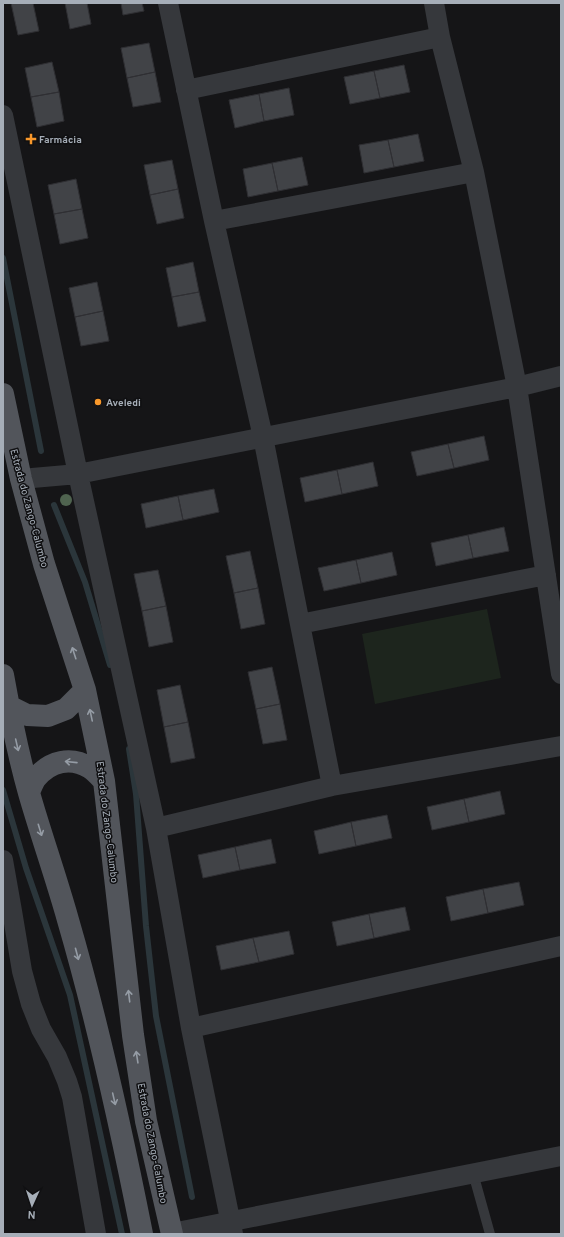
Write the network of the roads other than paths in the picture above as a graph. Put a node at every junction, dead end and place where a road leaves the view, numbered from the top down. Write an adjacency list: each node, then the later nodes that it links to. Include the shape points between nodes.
1 (168, 3): 4 (street)
2 (434, 3): 3 (street)
3 (440, 37): 4 (street); 6 (street)
4 (186, 90): 7 (street)
5 (3, 115): 12 (street)
6 (474, 172): 7 (street); 9 (street)
7 (214, 221): 11 (street)
8 (561, 376): 9 (street)
9 (517, 387): 11 (street); 14 (street)
10 (3, 394): 13 (main road, Estrada do Zango-Calumbo)
11 (262, 438): 12 (street); 15 (street)
12 (78, 474): 13 (street); 24 (street)
13 (21, 479): 18 (main road, Estrada do Zango-Calumbo, one-way to 13, via 44,564)
14 (546, 575): 15 (street); 16 (street)
15 (300, 624): 22 (street)
16 (561, 674)
17 (3, 675): 19 (main road)
18 (86, 690): 19 (main road, via 66,709 48,716 27,715); 21 (main road, Estrada do Zango-Calumbo, one-way to 18)
19 (9, 706): 23 (main road, one-way to 23)
20 (561, 746): 22 (street)
21 (104, 781): 23 (main road, one-way to 23, via 90,768 76,762 60,761 46,769 36,779); 31 (main road, Estrada do Zango-Calumbo, one-way to 21, via 146,1121 133,1035)
22 (332, 786): 24 (street)
23 (29, 792): 33 (main road, one-way to 33, via 68,920 102,1047)
24 (156, 828): 27 (street)
25 (3, 860): 32 (street, via 22,971 31,1004 41,1029 57,1057 72,1097)
26 (561, 946): 27 (street)
27 (191, 1028): 30 (street)
28 (561, 1156): 29 (street)
29 (473, 1173): 30 (street); 34 (lane)
30 (231, 1228): 31 (street, via 201,1227)
31 (172, 1233)
32 (96, 1234)
33 (142, 1234)
34 (490, 1234)

